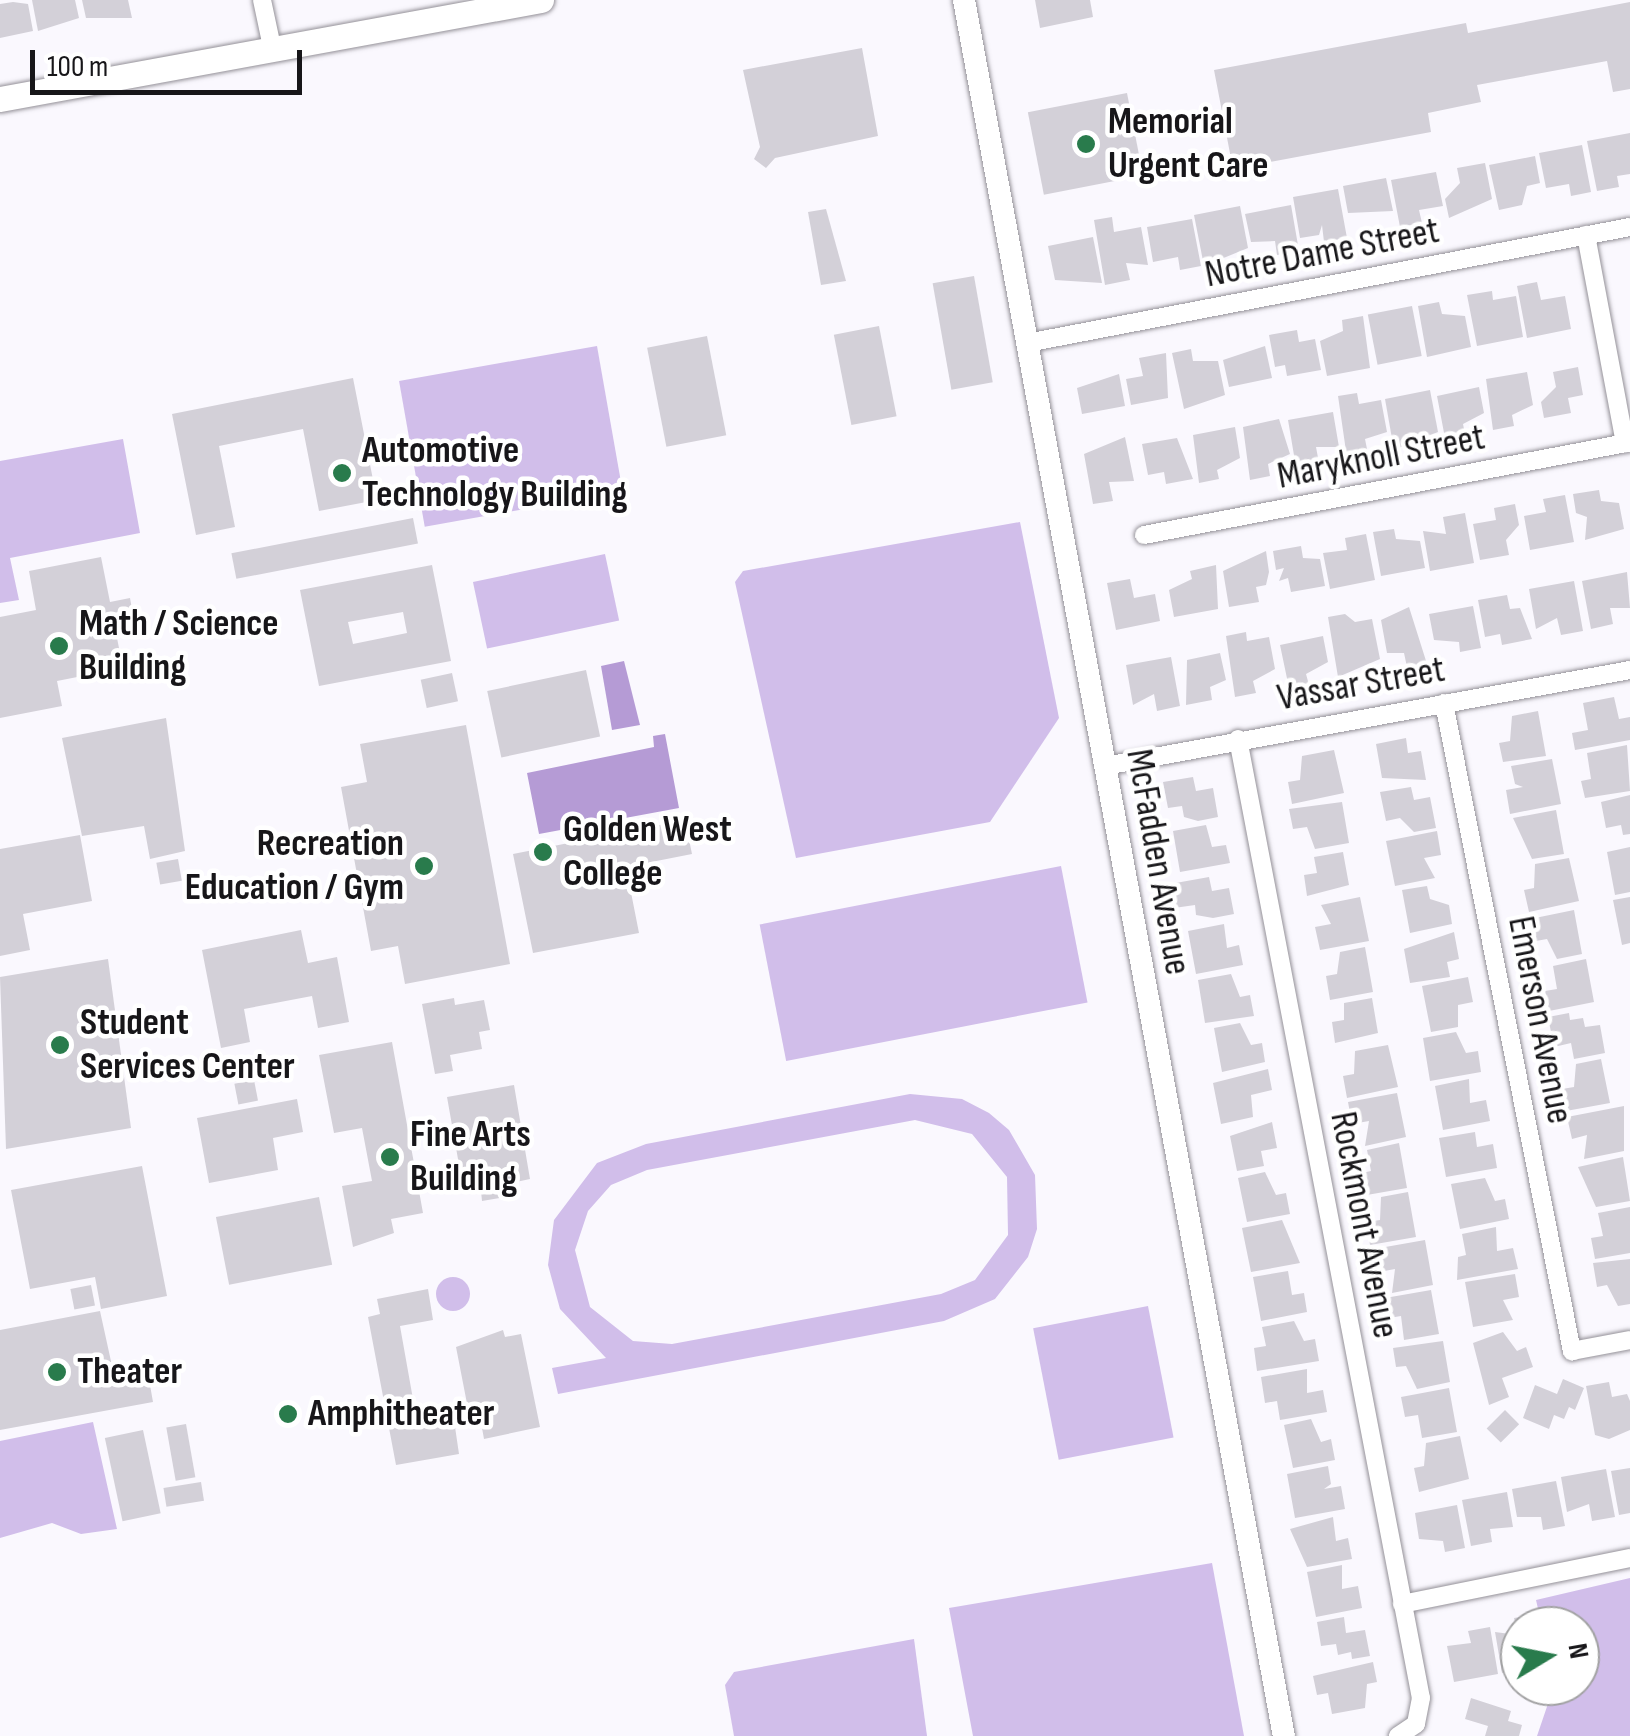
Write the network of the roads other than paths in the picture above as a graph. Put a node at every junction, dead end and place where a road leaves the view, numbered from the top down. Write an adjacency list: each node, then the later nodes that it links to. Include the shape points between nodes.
1 (262, 0): 4 (street)
2 (541, 0): 4 (main road)
3 (964, 0): 8 (street, McFadden Avenue)
4 (272, 47): 5 (main road)
5 (0, 99)
6 (1630, 227): 7 (street, Notre Dame Street)
7 (1586, 235): 8 (street, Notre Dame Street); 9 (street)
8 (1027, 342): 14 (street, McFadden Avenue)
9 (1628, 442): 10 (street, Maryknoll Street)
10 (1144, 535)
11 (1630, 670): 12 (street, Vassar Street)
12 (1444, 703): 13 (street, Vassar Street); 15 (street, Emerson Avenue, via 1572,1350)
13 (1238, 739): 14 (street, Vassar Street); 17 (street, Rockmont Avenue)
14 (1105, 766): 18 (street, McFadden Avenue)
15 (1630, 1340)
16 (1630, 1558): 17 (street)
17 (1402, 1604): 19 (street, Rockmont Avenue, via 1420,1698 1416,1724)
18 (1284, 1736)
19 (1398, 1736)

